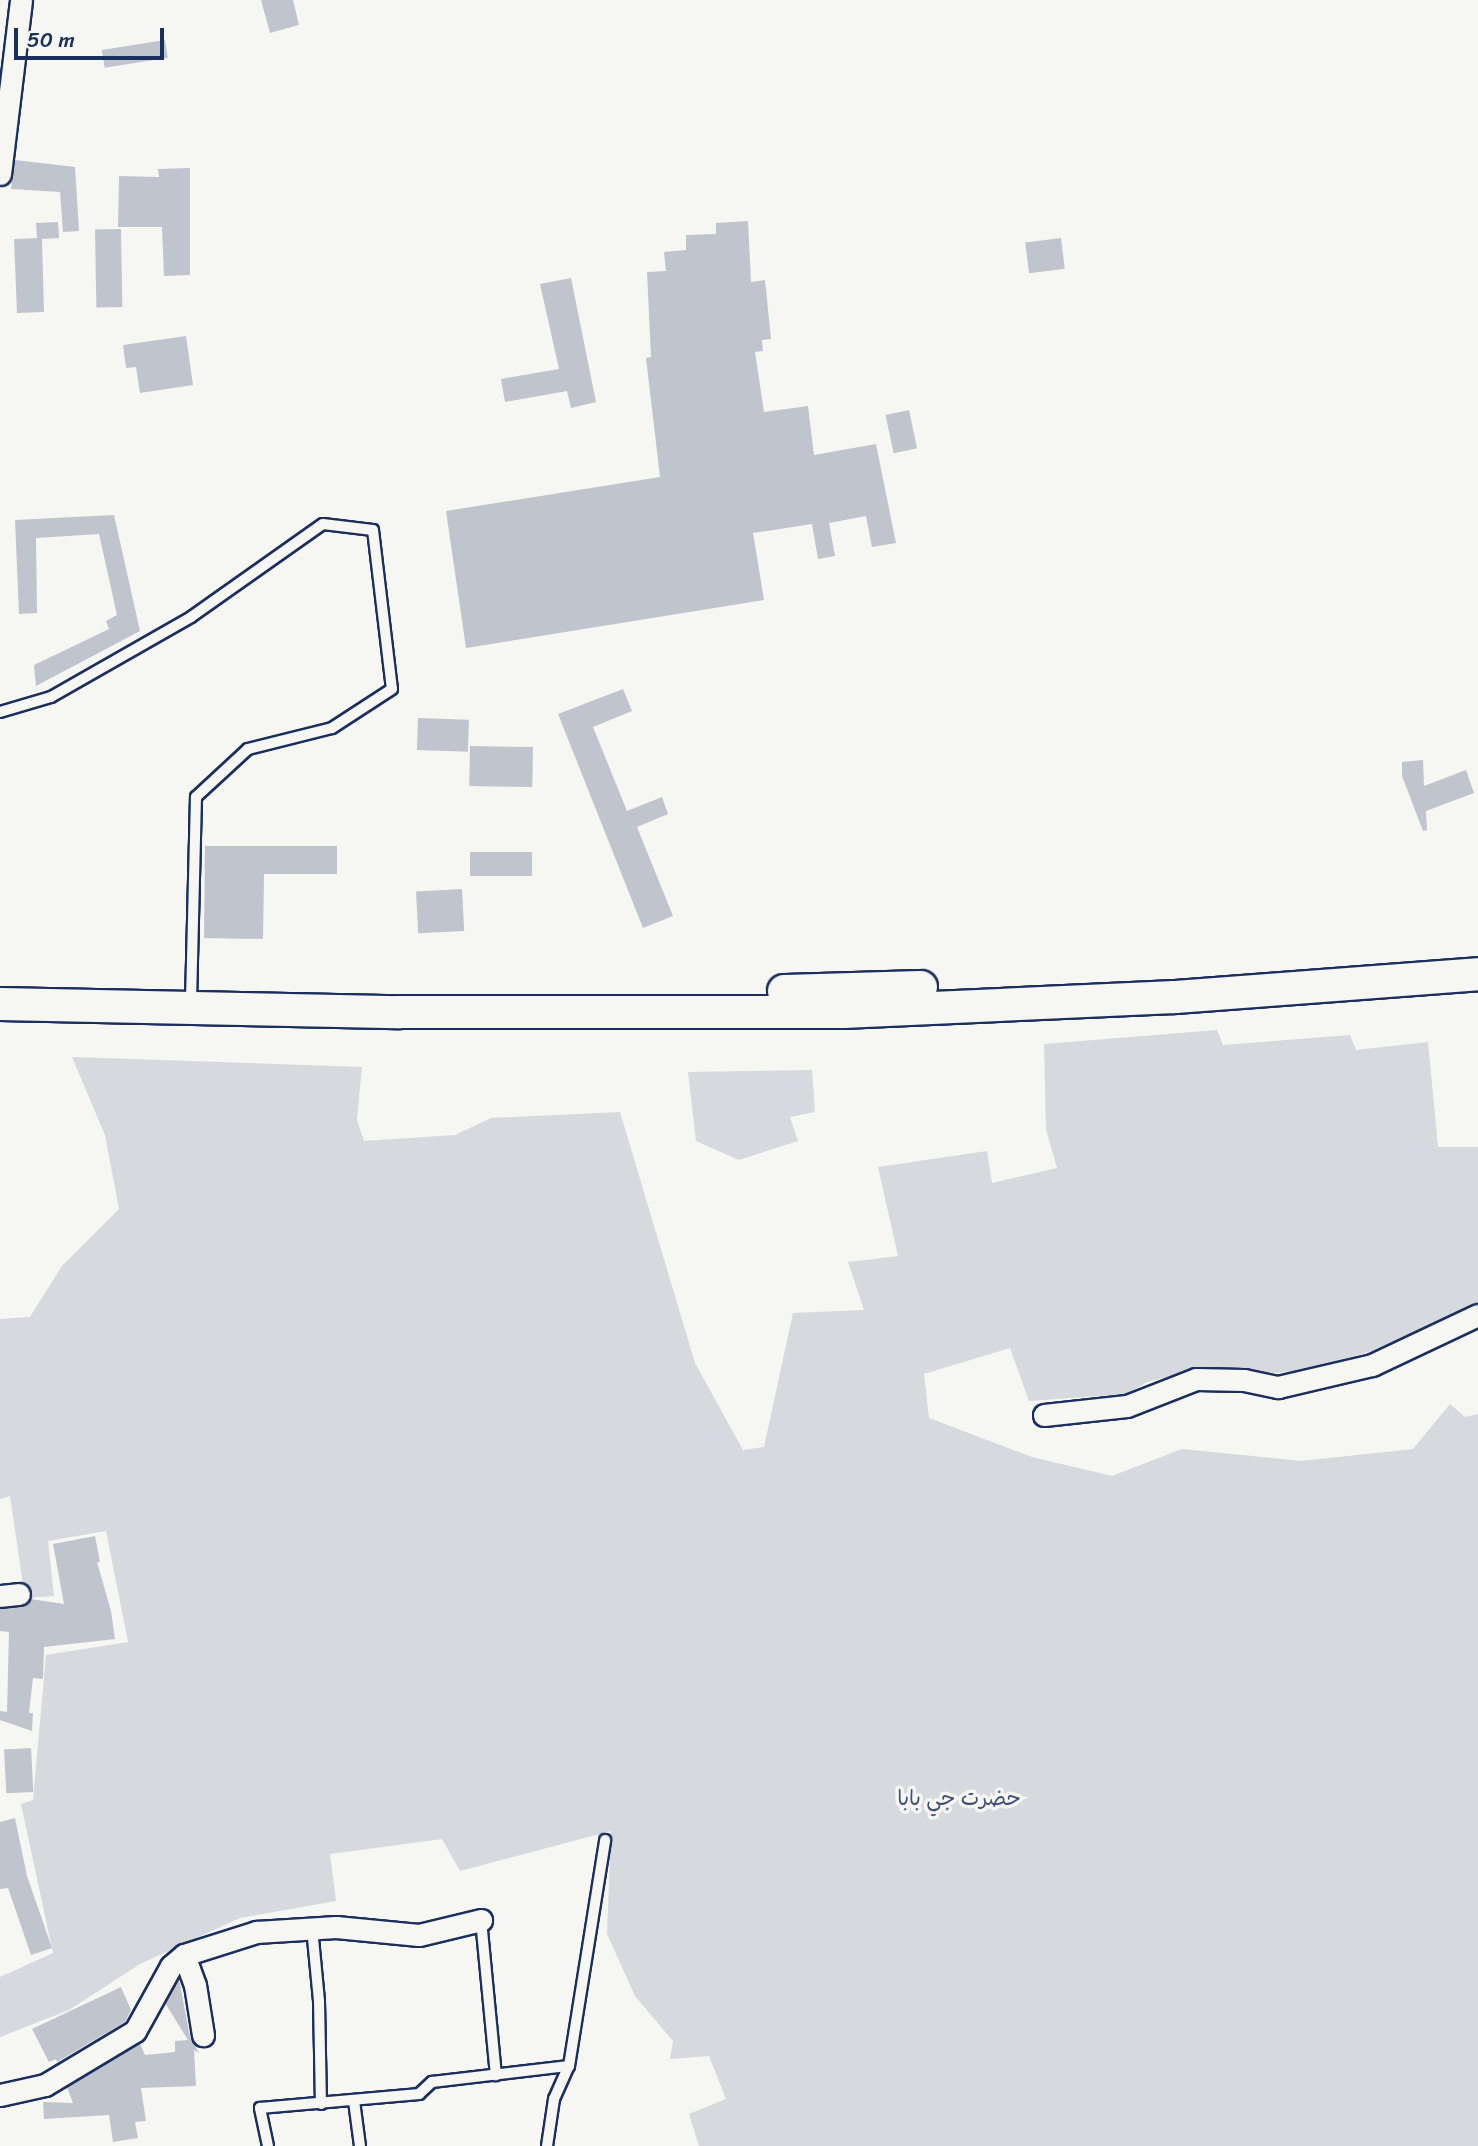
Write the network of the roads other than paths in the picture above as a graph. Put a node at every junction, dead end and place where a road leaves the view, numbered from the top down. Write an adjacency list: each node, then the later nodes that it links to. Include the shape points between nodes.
1 (21, 0): 2 (street)
2 (0, 174)
3 (0, 712): 7 (lane, via 51,697 191,617 323,524 373,530 392,689 332,728 248,749 196,797)
4 (1478, 956): 8 (main road)
5 (1478, 974): 8 (main road, via 1175,997)
6 (0, 983): 7 (main road)
7 (192, 997): 8 (main road, via 398,1012); 9 (main road)
8 (853, 1000)
9 (0, 1004)
10 (1478, 1315): 11 (street, via 1372,1365 1278,1387 1244,1380 1196,1379 1127,1406)
11 (1044, 1415)
12 (605, 1840): 17 (lane)
13 (481, 1920): 14 (street, via 419,1935); 18 (lane)
14 (312, 1928): 15 (street, via 256,1932); 21 (lane)
15 (184, 1955): 16 (street, via 195,1985); 19 (street, via 171,1966 135,2031 45,2085)
16 (203, 2035)
17 (569, 2066): 18 (lane); 24 (lane, via 554,2099)
18 (496, 2075): 20 (lane, via 432,2082 419,2094)
19 (0, 2095)
20 (354, 2101): 21 (lane); 23 (lane)
21 (321, 2104): 22 (lane, via 260,2108)
22 (268, 2146)
23 (360, 2146)
24 (547, 2146)

